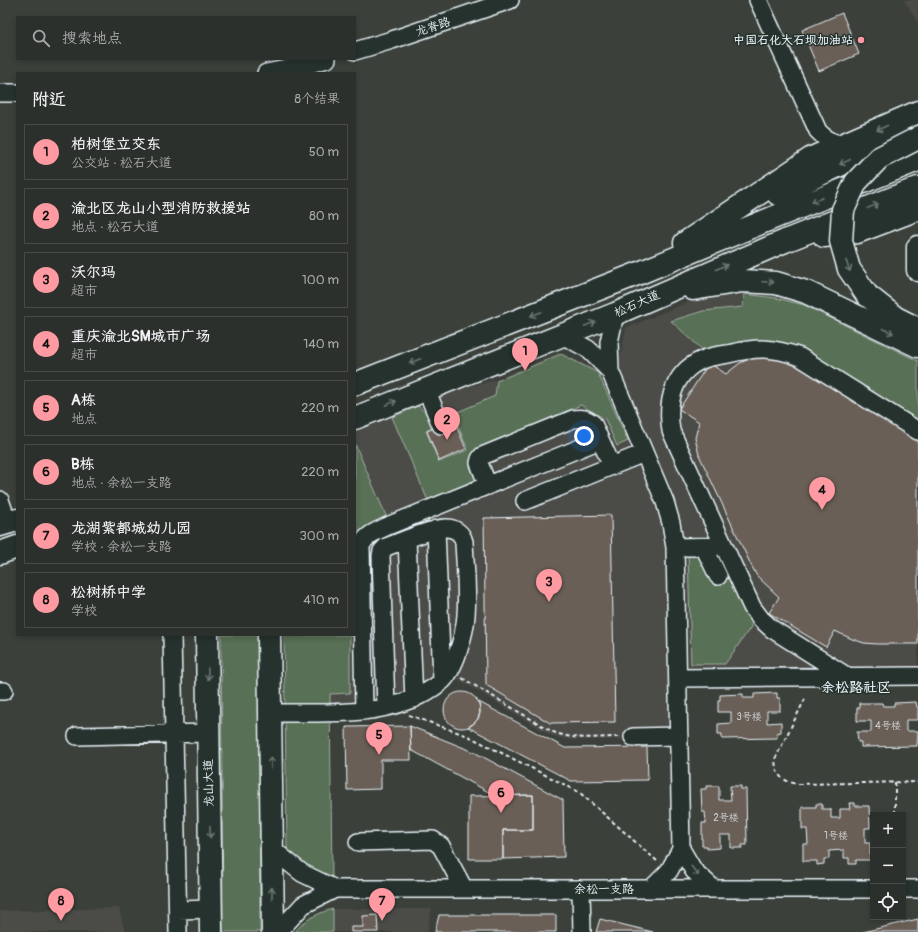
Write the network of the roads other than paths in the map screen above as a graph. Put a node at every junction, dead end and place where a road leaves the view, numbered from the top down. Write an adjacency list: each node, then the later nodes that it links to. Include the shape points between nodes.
1 (510, 0): 3 (street, 龙脊路)
2 (758, 0): 10 (street)
3 (356, 51)
4 (324, 60): 5 (street)
5 (271, 72)
6 (16, 92): 7 (street)
7 (0, 93)
8 (918, 112): 12 (main road, one-way to 12)
9 (918, 128): 17 (main road, one-way to 17, via 767,199)
10 (818, 131): 12 (street, via 827,140); 13 (street, via 818,146)
11 (918, 138): 24 (main road, one-way to 24, bridge, via 879,158 856,182 843,210 841,241 849,269 867,295 896,318)
12 (843, 145): 13 (main road)
13 (812, 158): 17 (main road)
14 (918, 160): 21 (main road, one-way to 21)
15 (918, 188): 18 (main road, 松石大道, one-way to 15)
16 (918, 209): 18 (main road, via 857,232)
17 (694, 238): 21 (main road)
18 (785, 241): 22 (main road, 松石大道, one-way to 18)
19 (918, 247): 20 (main road)
20 (918, 270)
21 (637, 274): 28 (main road, one-way to 28)
22 (647, 299): 23 (main road, 松石大道); 26 (main road, one-way to 26, via 704,286 742,281 776,283 806,292)
23 (615, 314): 25 (main road, 松石大道, one-way to 23); 27 (street, via 609,342)
24 (918, 329)
25 (562, 335): 27 (street, via 588,350); 29 (main road, 松石大道)
26 (918, 346)
27 (610, 371): 34 (street)
28 (356, 384)
29 (426, 389): 30 (main road, 松石大道, one-way to 29); 31 (street)
30 (356, 418)
31 (441, 425)
32 (918, 431): 42 (street, via 800,357 783,351 741,351 706,358 689,368 676,382 670,401 671,431)
33 (600, 440): 35 (street); 36 (street); 36 (street, via 588,419 573,419 482,456 479,463)
34 (644, 453): 35 (street); 45 (street, via 672,523)
35 (612, 466): 38 (street)
36 (488, 486): 57 (street, via 390,525 364,539 361,546)
37 (0, 500): 39 (street)
38 (525, 502)
39 (8, 523)
40 (436, 529): 41 (street); 51 (street); 51 (street, via 453,529 459,532 464,542 466,615 463,637 455,661)
41 (408, 540): 55 (street); 56 (street, via 386,547 381,556)
42 (724, 546): 43 (street); 53 (street, via 752,607 761,619 772,629)
43 (704, 547): 45 (street); 47 (street)
44 (16, 548): 46 (main road)
45 (675, 548): 54 (street)
46 (0, 552)
47 (718, 576)
48 (172, 636): 60 (street)
49 (207, 636): 59 (main road, 龙山大道, one-way to 59)
50 (269, 636): 58 (main road)
51 (446, 676): 55 (street)
52 (918, 676): 53 (street)
53 (848, 677): 54 (street)
54 (678, 678): 62 (street)
55 (414, 699): 56 (street)
56 (386, 707): 57 (street)
57 (364, 711): 58 (street)
58 (270, 713): 65 (main road, one-way to 58)
59 (208, 733): 60 (street); 75 (main road, 龙山大道, one-way to 75)
60 (174, 734): 61 (street); 76 (street)
61 (77, 736)
62 (679, 736): 63 (street); 66 (street)
63 (633, 737)
64 (358, 842): 68 (street, via 433,840 441,846)
65 (272, 849): 67 (street, via 302,873); 79 (main road, one-way to 65)
66 (681, 849): 70 (street, via 669,871); 71 (street, one-way to 71, via 694,871)
67 (335, 889): 68 (street, 余松一支路); 80 (street, via 303,905)
68 (464, 889): 69 (street, 余松一支路)
69 (582, 889): 70 (street, 余松一支路); 81 (street)
70 (651, 889): 71 (street, 余松一支路)
71 (714, 889): 72 (street, 余松一支路)
72 (870, 889)
73 (906, 889): 74 (street)
74 (918, 889)
75 (211, 909): 76 (street); 78 (main road, 龙山大道)
76 (178, 910): 77 (street)
77 (178, 932)
78 (211, 932)
79 (273, 932)
80 (278, 932)
81 (582, 932)

